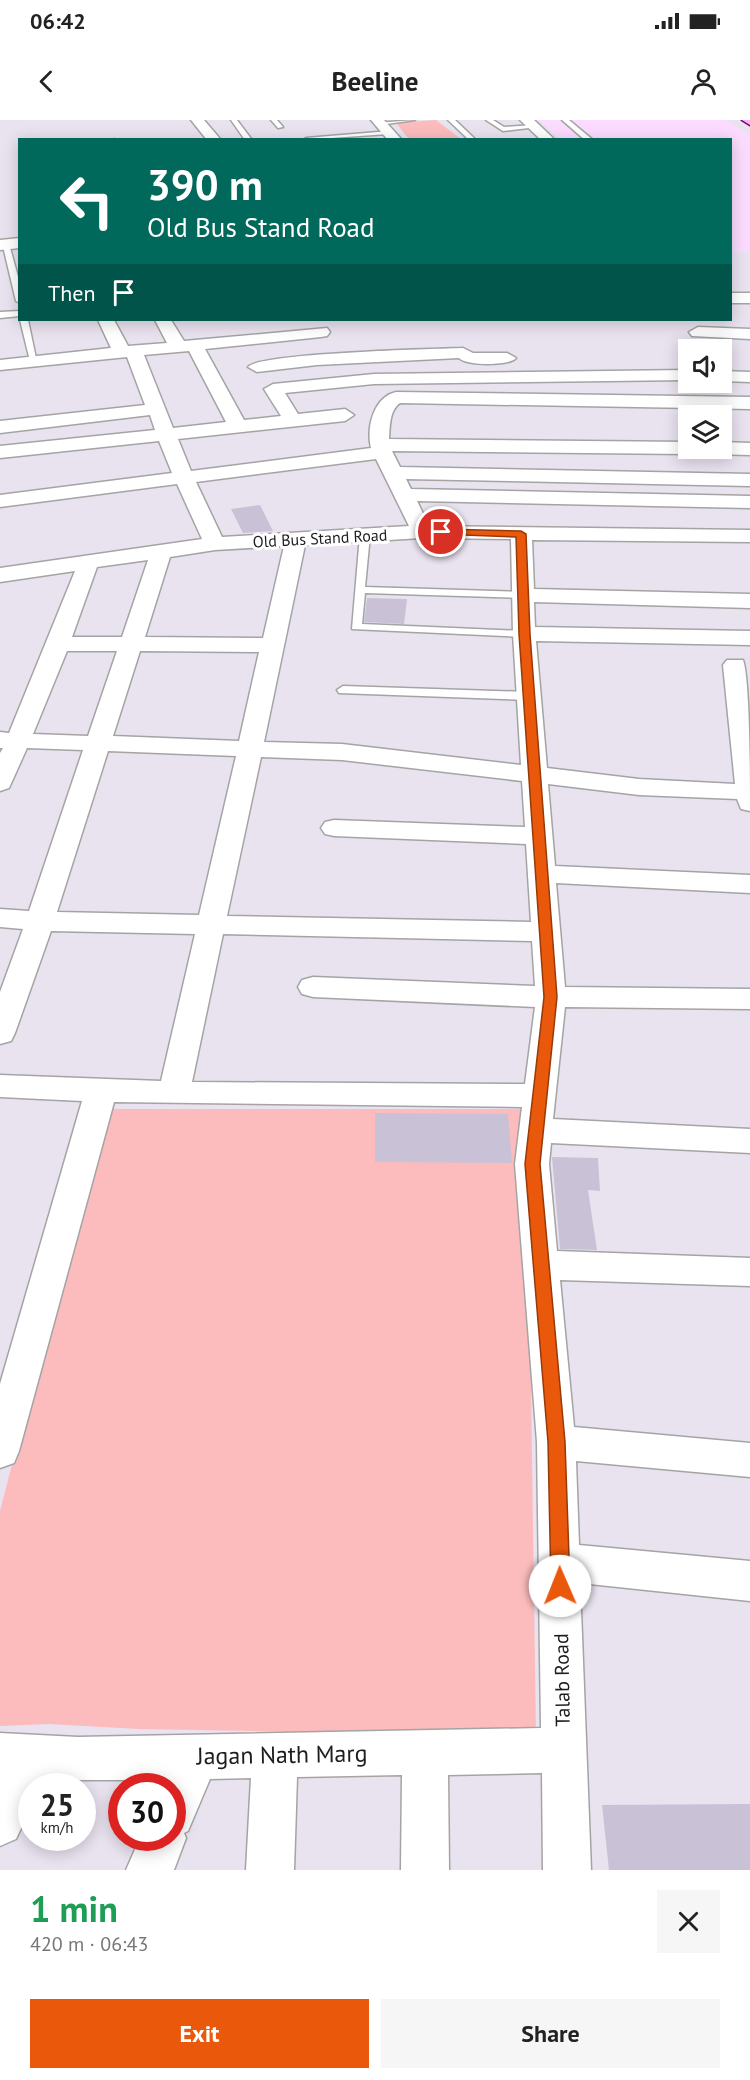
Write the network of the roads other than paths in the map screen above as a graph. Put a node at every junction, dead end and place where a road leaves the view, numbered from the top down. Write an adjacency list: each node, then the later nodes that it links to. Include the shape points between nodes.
1 (197, 120): 13 (street)
2 (213, 120): 14 (street)
3 (234, 120): 15 (lane)
4 (274, 120): 9 (lane)
5 (412, 120): 10 (lane)
6 (451, 120): 16 (lane)
7 (489, 120): 11 (lane, via 503,129)
8 (565, 120): 17 (lane)
9 (280, 127)
10 (385, 128): 12 (lane)
11 (539, 133)
12 (318, 137)
13 (213, 138)
14 (227, 138)
15 (248, 138)
16 (471, 138)
17 (588, 138)
18 (6, 240): 19 (lane)
19 (18, 293)
20 (732, 298): 21 (street)
21 (750, 298)
22 (18, 312): 25 (lane)
23 (732, 312): 24 (street)
24 (750, 313)
25 (0, 315)
26 (24, 321): 38 (lane)
27 (107, 321): 36 (street)
28 (164, 321): 35 (street)
29 (266, 321): 34 (street)
30 (697, 326): 33 (street)
31 (322, 330): 34 (street)
32 (230, 333): 34 (street); 35 (street); 40 (street)
33 (750, 334)
34 (276, 336)
35 (186, 345): 36 (street); 55 (street)
36 (128, 351): 38 (street); 48 (street)
37 (526, 357): 40 (street, via 468,358 463,353)
38 (34, 361): 39 (street)
39 (0, 365)
40 (257, 367): 45 (street)
41 (678, 375): 42 (street)
42 (595, 376): 45 (street, via 374,379); 50 (street)
43 (732, 376): 44 (street)
44 (750, 377)
45 (273, 389): 52 (street)
46 (732, 391): 47 (street)
47 (743, 403): 50 (street); 54 (street)
48 (156, 409): 56 (street); 57 (street)
49 (345, 415): 52 (street)
50 (601, 415): 51 (street); 59 (street); 60 (street, via 384,411)
51 (678, 418)
52 (292, 419): 55 (street)
53 (732, 419): 54 (street)
54 (750, 420)
55 (237, 425): 57 (street)
56 (0, 427)
57 (166, 434): 64 (street); 65 (street)
58 (303, 437): 65 (street)
59 (607, 447): 60 (street); 61 (street)
60 (380, 448): 67 (street); 68 (street)
61 (678, 448)
62 (732, 449): 63 (street)
63 (750, 449)
64 (0, 452)
65 (173, 452): 66 (street); 68 (street)
66 (81, 463)
67 (393, 473): 69 (street); 70 (street)
68 (183, 477): 71 (street); 78 (street)
69 (750, 480)
70 (404, 495): 72 (street); 73 (street)
71 (0, 501)
72 (750, 502)
73 (422, 532): 74 (street, Old Bus Stand Road); 75 (street, Old Bus Stand Road)
74 (521, 534): 76 (street, Old Bus Stand Road); 83 (street, Talab Road)
75 (365, 535): 77 (street, Old Bus Stand Road); 82 (lane)
76 (750, 536)
77 (296, 539): 78 (street, Old Bus Stand Road); 89 (street)
78 (215, 544): 79 (street, Old Bus Stand Road)
79 (162, 550): 80 (street, Old Bus Stand Road); 88 (street)
80 (89, 561): 81 (street, Old Bus Stand Road); 87 (street)
81 (0, 575)
82 (359, 590): 83 (lane); 85 (lane, via 356,627)
83 (524, 595): 84 (street); 85 (street, Talab Road)
84 (750, 602)
85 (524, 634): 86 (street); 92 (street, Talab Road)
86 (750, 638)
87 (59, 644): 88 (street); 94 (street)
88 (132, 645): 89 (street); 95 (street)
89 (272, 645): 96 (street)
90 (735, 665): 93 (street)
91 (343, 690): 92 (lane)
92 (529, 696): 97 (street, Talab Road)
93 (744, 709): 99 (street)
94 (8, 741): 95 (street); 98 (street)
95 (99, 744): 96 (street); 105 (street)
96 (251, 749): 97 (street, via 342,752); 106 (street)
97 (534, 775): 99 (street); 101 (street, Talab Road)
98 (0, 783)
99 (750, 796)
100 (334, 828): 101 (street)
101 (538, 836): 102 (street, Talab Road)
102 (542, 873): 103 (street); 107 (street, Talab Road)
103 (750, 884)
104 (0, 918): 105 (street)
105 (40, 921): 106 (street); 111 (street)
106 (212, 925): 107 (street); 114 (street)
107 (546, 932): 109 (street, Talab Road)
108 (313, 987): 109 (street)
109 (550, 997): 110 (street); 115 (street, Talab Road)
110 (750, 999)
111 (0, 1033)
112 (0, 1086): 113 (street)
113 (101, 1090): 114 (street); 121 (street)
114 (174, 1093): 115 (street)
115 (540, 1096): 116 (street, Talab Road)
116 (536, 1130): 117 (street); 118 (street, Talab Road, via 532,1164)
117 (750, 1141)
118 (541, 1265): 119 (street); 120 (street, Talab Road)
119 (750, 1272)
120 (556, 1442): 122 (street); 123 (street, Talab Road)
121 (0, 1451)
122 (750, 1460)
123 (560, 1562): 124 (street); 125 (street, Talab Road)
124 (750, 1581)
125 (564, 1750): 126 (street, Jagan Nath Marg); 136 (street, Talab Road)
126 (425, 1753): 127 (street, Jagan Nath Marg); 135 (street)
127 (275, 1755): 129 (street, Jagan Nath Marg); 134 (street)
128 (15, 1756): 129 (street, Jagan Nath Marg); 131 (street)
129 (197, 1756): 130 (street)
130 (186, 1782)
131 (0, 1823)
132 (158, 1851): 133 (street)
133 (150, 1870)
134 (270, 1870)
135 (425, 1870)
136 (567, 1870)

